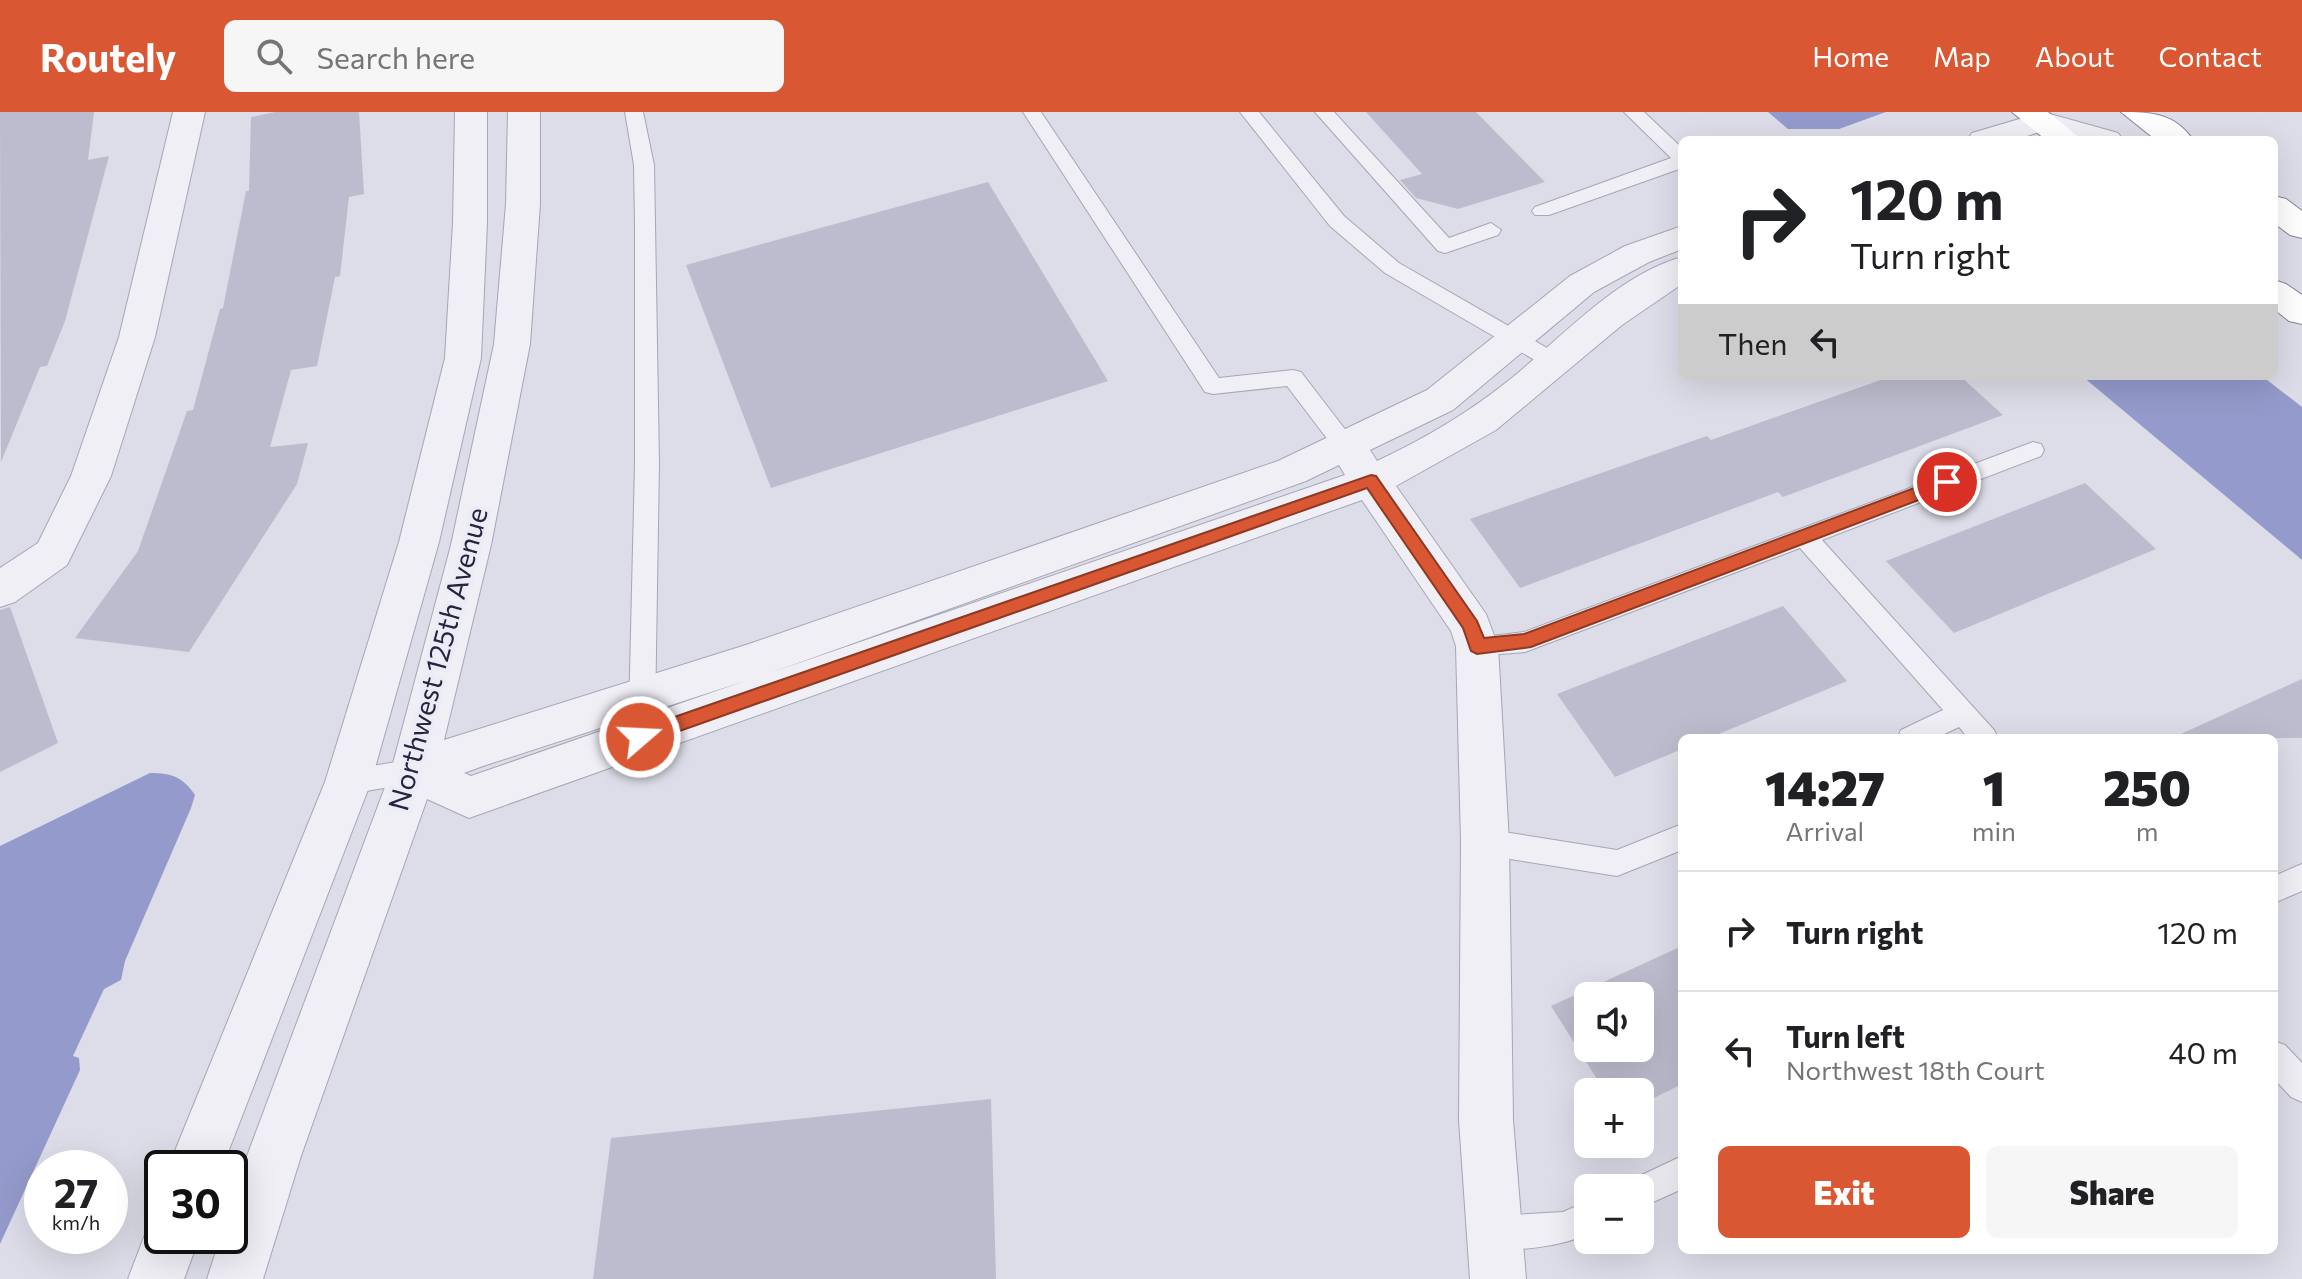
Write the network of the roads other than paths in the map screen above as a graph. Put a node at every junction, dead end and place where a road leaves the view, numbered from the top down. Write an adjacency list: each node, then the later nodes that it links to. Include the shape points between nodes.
1 (189, 112): 29 (street, via 137,337 91,476 53,554)
2 (471, 112): 37 (street, Northwest 125th Avenue, via 463,358 419,542)
3 (524, 112): 36 (street, Northwest 125th Avenue, via 512,344 471,545)
4 (634, 112): 31 (lane, via 644,165)
5 (1032, 112): 27 (lane, via 1213,386 1293,378)
6 (1249, 112): 24 (lane, via 1337,221 1392,268)
7 (1324, 112): 19 (lane, via 1445,246)
8 (1633, 112): 14 (lane)
9 (2137, 112): 13 (highway)
10 (2045, 124): 11 (street); 12 (street)
11 (1998, 136)
12 (2092, 136)
13 (2171, 136)
14 (1678, 155)
15 (1678, 161): 17 (lane)
16 (2278, 210): 18 (highway)
17 (1542, 211)
18 (2302, 227)
19 (1491, 230)
20 (1678, 239): 24 (street, via 1582,284)
21 (1678, 271): 25 (street, via 1650,285)
22 (2278, 295): 23 (highway)
23 (2302, 312)
24 (1514, 340): 25 (lane); 27 (street)
25 (1553, 361): 27 (street, via 1440,449)
26 (2033, 450): 28 (lane)
27 (1358, 464): 30 (street, via 1471,626); 31 (street, via 1292,471); 35 (street)
28 (1804, 536): 30 (lane, via 1525,642); 32 (lane)
29 (2, 589)
30 (1477, 646): 39 (street)
31 (643, 696): 35 (lane); 36 (street)
32 (1962, 713): 33 (lane); 34 (lane)
33 (1918, 734)
34 (1981, 734)
35 (640, 737): 36 (street, via 469,797)
36 (414, 771): 37 (lane); 51 (street, Northwest 125th Avenue, via 279,1142)
37 (348, 782): 44 (street, Northwest 125th Avenue)
38 (1678, 839): 39 (lane, via 1617,863)
39 (1485, 842): 48 (street, via 1486,1120)
40 (2302, 877): 41 (lane)
41 (2278, 888)
42 (2278, 1060): 43 (lane)
43 (2302, 1086)
44 (202, 1150)
45 (1678, 1174): 46 (lane)
46 (1654, 1185)
47 (1574, 1224): 48 (lane)
48 (1494, 1232): 52 (street)
49 (165, 1254): 50 (street)
50 (156, 1279)
51 (235, 1279)
52 (1498, 1279)

